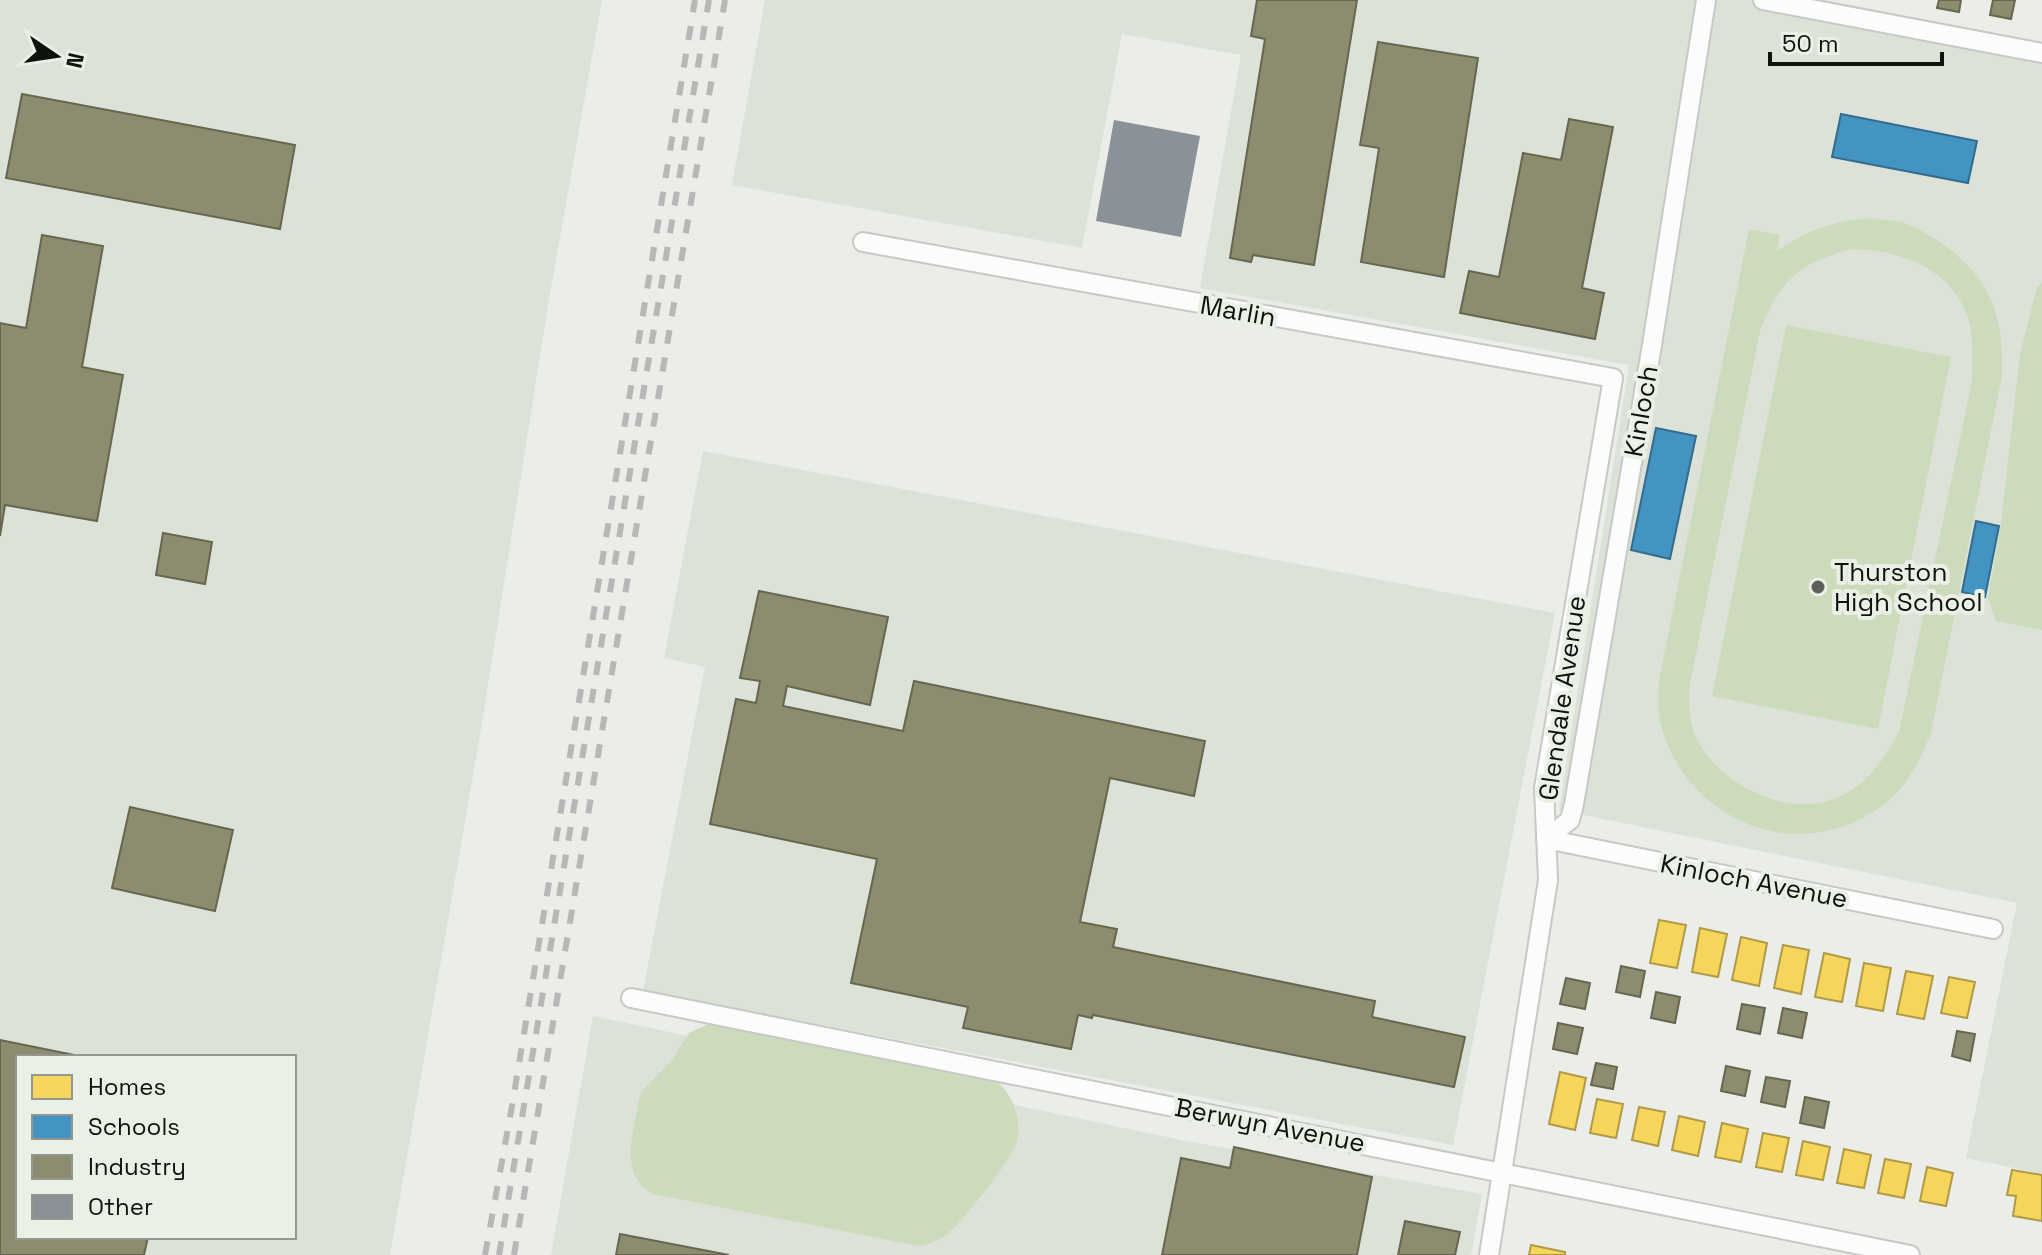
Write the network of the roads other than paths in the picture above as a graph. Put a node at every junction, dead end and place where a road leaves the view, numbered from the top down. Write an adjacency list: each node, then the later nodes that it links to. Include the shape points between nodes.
1 (1706, 0): 6 (street, Kinloch, via 1570,820)
2 (1763, 0): 3 (street)
3 (2042, 53)
4 (863, 242): 5 (street, Marlin)
5 (1613, 378): 6 (street, Glendale Avenue, via 1544,788)
6 (1546, 839): 7 (street, Kinloch Avenue); 9 (street, Glendale Avenue, via 1548,880)
7 (1993, 929)
8 (631, 998): 9 (street, Berwyn Avenue)
9 (1503, 1172): 10 (street, Glendale Avenue); 11 (street, Berwyn Avenue)
10 (1489, 1255)
11 (1910, 1255)

